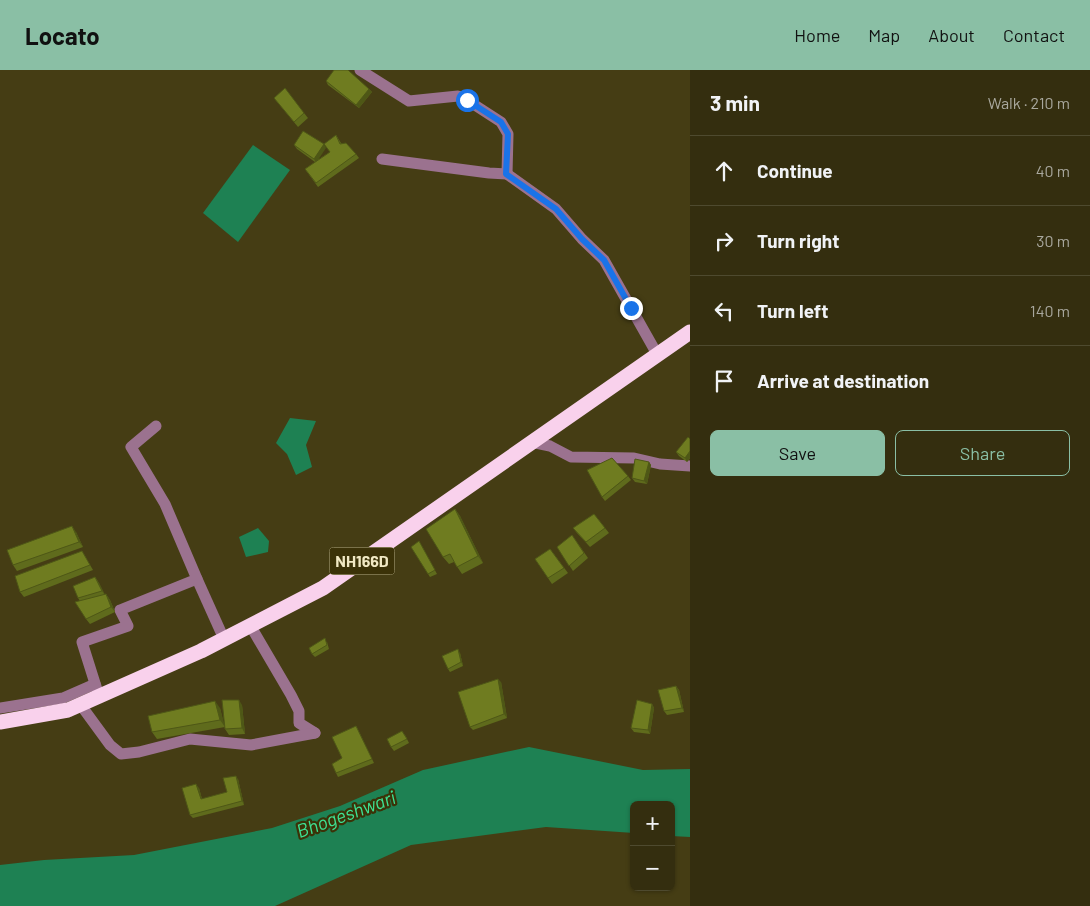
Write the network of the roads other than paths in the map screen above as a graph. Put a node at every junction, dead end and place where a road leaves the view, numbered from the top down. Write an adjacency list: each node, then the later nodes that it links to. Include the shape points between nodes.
1 (360, 70): 3 (street, via 409,101 458,96 501,122 508,134)
2 (382, 159): 3 (street)
3 (506, 174): 5 (street, via 556,209 604,260)
4 (690, 332): 5 (highway, NH166D)
5 (657, 354): 7 (highway, NH166D)
6 (156, 426): 9 (street, via 131,447 165,504)
7 (532, 442): 8 (street, via 550,446 571,457 634,458); 10 (highway, NH166D, via 323,588)
8 (690, 466)
9 (197, 579): 11 (street); 12 (street, via 120,610 128,626 82,642)
10 (250, 625): 11 (highway, NH166D); 13 (street, via 291,695 299,711 300,723 315,733 250,745 190,739 121,754 110,745)
11 (224, 639): 12 (highway, NH166D, via 201,651)
12 (97, 690): 13 (highway, NH166D); 14 (street)
13 (80, 704): 15 (highway, NH166D, via 68,710)
14 (0, 708)
15 (0, 722)

